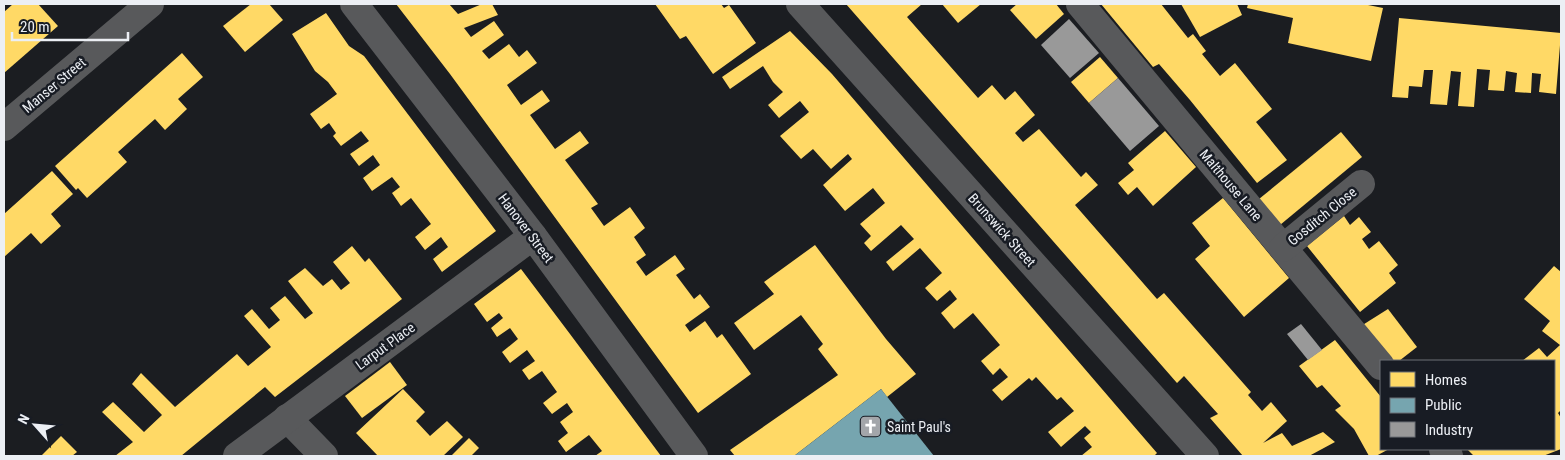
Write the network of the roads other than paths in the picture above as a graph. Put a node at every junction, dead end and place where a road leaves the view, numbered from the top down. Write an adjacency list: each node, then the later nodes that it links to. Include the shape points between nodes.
1 (150, 4): 5 (street, Manser Street)
2 (354, 4): 7 (street, Hanover Street)
3 (800, 4): 14 (street, Brunswick Street)
4 (1080, 4): 8 (street, Malthouse Lane)
5 (4, 127)
6 (1361, 184): 8 (street, Gosditch Close)
7 (533, 236): 10 (street, Larput Place); 13 (street, Hanover Street)
8 (1283, 248): 9 (street, Malthouse Lane)
9 (1380, 365)
10 (286, 418): 11 (street, Larput Place); 12 (street)
11 (237, 456)
12 (324, 456)
13 (694, 456)
14 (1205, 456)

